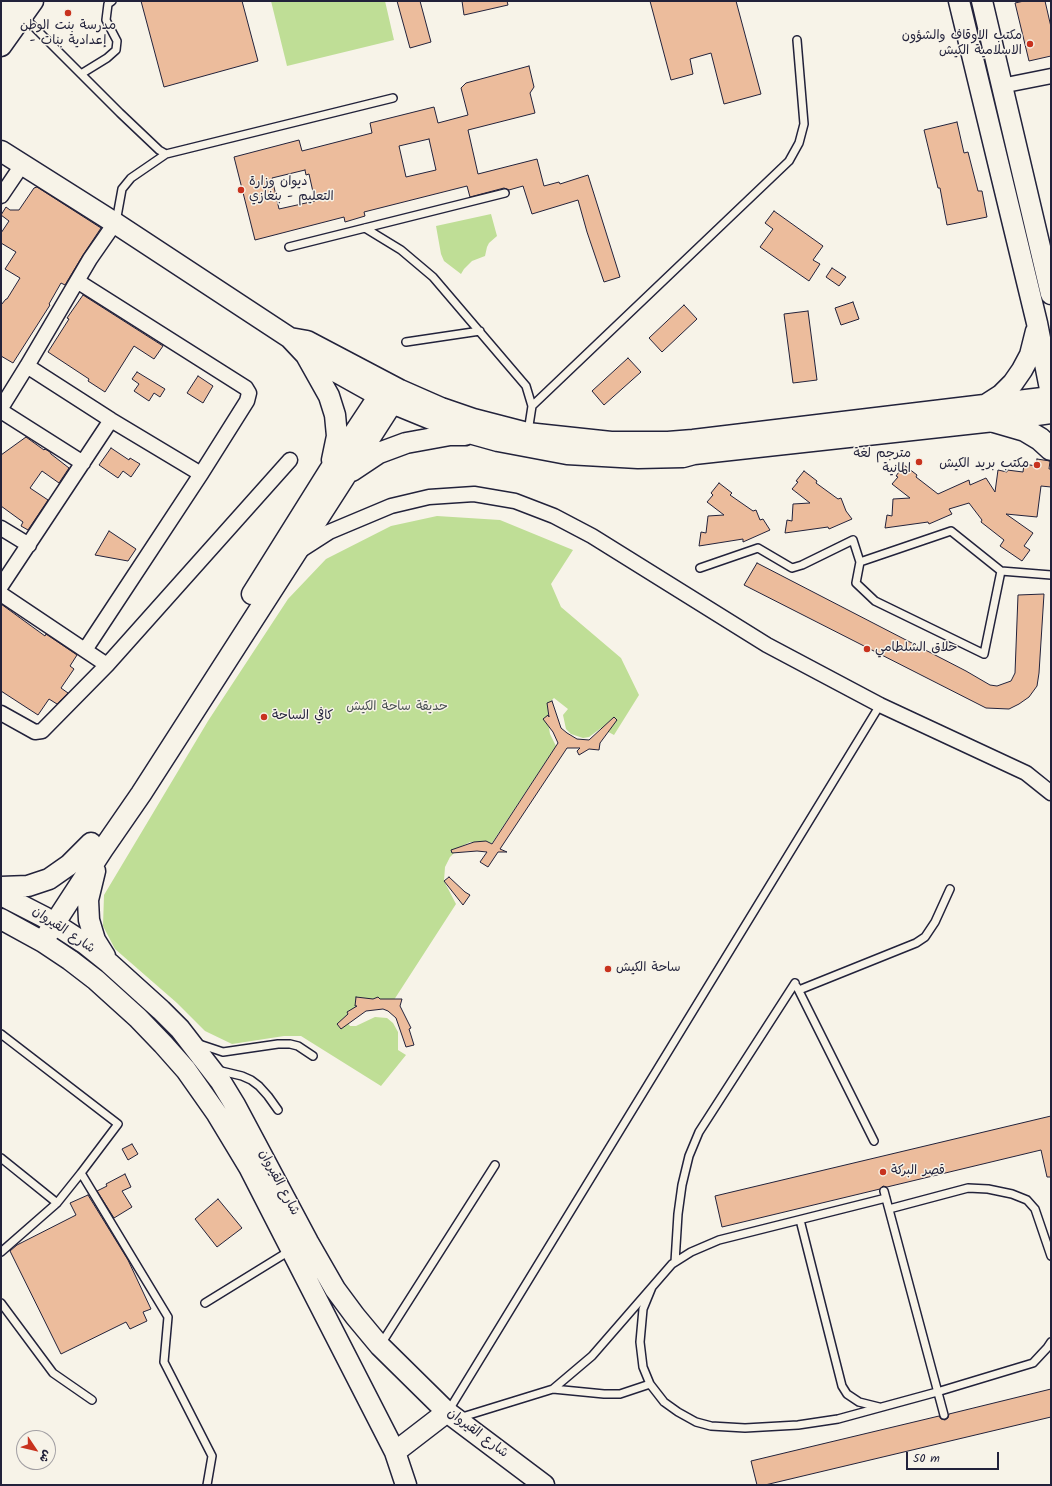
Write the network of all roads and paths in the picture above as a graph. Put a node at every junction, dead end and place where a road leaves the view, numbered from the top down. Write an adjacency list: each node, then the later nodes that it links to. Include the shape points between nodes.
1 (112, 1): 8 (lane, via 108,4 106,20 117,41 116,50 108,58)
2 (959, 1): 22 (main road)
3 (982, 1): 10 (main road)
4 (23, 6): 5 (main road); 7 (main road); 8 (lane)
5 (1, 18)
6 (797, 40): 30 (lane, via 804,124 799,143 789,161)
7 (1, 46)
8 (81, 74): 13 (lane)
9 (1051, 76): 10 (street)
10 (1002, 86): 21 (main road)
11 (393, 98): 13 (lane)
12 (1, 152): 14 (main road)
13 (166, 154): 17 (lane, via 131,178 122,189)
14 (22, 164): 16 (street); 17 (main road)
15 (505, 193): 18 (lane)
16 (1, 196)
17 (116, 223): 20 (street); 24 (main road)
18 (365, 228): 19 (lane); 23 (lane, via 401,250 422,268)
19 (289, 247)
20 (77, 281): 27 (street); 41 (street, via 246,388 249,393 247,401)
21 (1051, 294)
22 (1037, 323): 29 (main road); 33 (main road, via 1030,355)
23 (480, 331): 25 (lane); 30 (lane, via 526,386)
24 (290, 338): 26 (main road); 28 (main road, via 317,346)
25 (406, 342)
26 (306, 356): 28 (main road); 42 (main road, via 329,396 335,415)
27 (28, 366): 31 (street); 35 (street)
28 (389, 393): 36 (main road); 37 (main road); 42 (main road)
29 (1051, 396): 33 (main road)
30 (532, 406): 36 (lane)
31 (1, 408)
32 (1, 411): 40 (street)
33 (991, 412): 34 (main road); 36 (main road, via 668,442 611,442); 37 (main road, via 683,457 638,458 566,454); 38 (highway, via 1040,439)
34 (1051, 413)
35 (111, 420): 40 (street); 41 (street)
36 (527, 433)
37 (473, 434): 42 (main road, via 450,435 406,443)
38 (1051, 449)
39 (290, 460): 53 (street)
40 (83, 463): 44 (street)
41 (201, 474): 52 (street)
42 (337, 474): 45 (main road); 57 (main road, via 205,670)
43 (1, 528): 44 (street)
44 (29, 545): 50 (street)
45 (294, 555): 54 (street, via 329,532 391,506 429,497 474,494 515,501 554,516 592,536 767,645); 57 (main road, via 141,794)
46 (860, 562): 47 (lane, via 853,540 792,568 758,548); 48 (lane, via 951,531); 48 (lane, via 856,583 875,601 984,654)
47 (700, 568)
48 (1001, 572): 49 (lane)
49 (1051, 575)
50 (1, 586)
51 (1, 594): 52 (street)
52 (85, 650): 53 (street)
53 (107, 665): 55 (street, via 42,731 35,732)
54 (880, 705): 56 (street, via 1026,774); 93 (lane)
55 (1, 713)
56 (1051, 793)
57 (97, 846): 58 (main road, via 49,879 28,886); 62 (main road); 64 (main road, via 88,900 89,920 95,940)
58 (1, 887)
59 (950, 889): 65 (lane, via 925,937)
60 (1, 895): 62 (main road, شارع القيروان)
61 (1, 919): 63 (main road, شارع القيروان)
62 (49, 920): 63 (main road); 64 (main road, شارع القيروان)
63 (38, 939): 78 (main road, شارع القيروان, via 96,980 148,1028 186,1070 217,1114 249,1167)
64 (109, 963): 67 (main road, شارع القيروان, via 161,1010)
65 (799, 990): 71 (lane); 81 (lane, via 795,983 699,1132 689,1156 682,1185)
66 (1, 1034): 74 (lane, via 118,1124)
67 (189, 1040): 68 (lane, via 223,1052 290,1044); 69 (main road, شارع القيروان)
68 (313, 1056)
69 (212, 1069): 70 (lane, via 251,1080); 86 (main road, شارع القيروان, via 235,1104 335,1288)
70 (278, 1110)
71 (874, 1141)
72 (1, 1158): 75 (lane)
73 (495, 1165): 86 (lane)
74 (82, 1173): 75 (lane); 95 (lane, via 168,1317 164,1362 212,1456)
75 (57, 1203): 79 (lane)
76 (889, 1209): 77 (lane, via 885,1195); 80 (lane, via 968,1188 1012,1194 1027,1200 1035,1209); 89 (lane)
77 (800, 1220): 81 (lane, via 719,1240); 91 (lane, via 842,1386 847,1394 858,1402)
78 (291, 1250): 83 (lane); 94 (main road, شارع القيروان)
79 (1, 1252)
80 (1051, 1256)
81 (675, 1262): 82 (lane)
82 (652, 1287): 87 (lane, via 643,1309 640,1342); 88 (lane, via 592,1356)
83 (206, 1302)
84 (1, 1303): 90 (lane, via 53,1373)
85 (1051, 1342): 89 (lane, via 1033,1363)
86 (380, 1346): 93 (main road, شارع القيروان)
87 (650, 1384): 88 (lane, via 620,1394); 91 (lane, via 664,1402 678,1412 696,1422 712,1426 745,1428 798,1425 838,1419)
88 (553, 1389): 93 (lane)
89 (937, 1392): 91 (lane); 92 (lane)
90 (92, 1400)
91 (879, 1408)
92 (944, 1415)
93 (452, 1416): 94 (main road); 97 (main road, شارع القيروان)
94 (395, 1452): 96 (main road, شارع القيروان)
95 (207, 1485)
96 (406, 1485)
97 (544, 1485)

